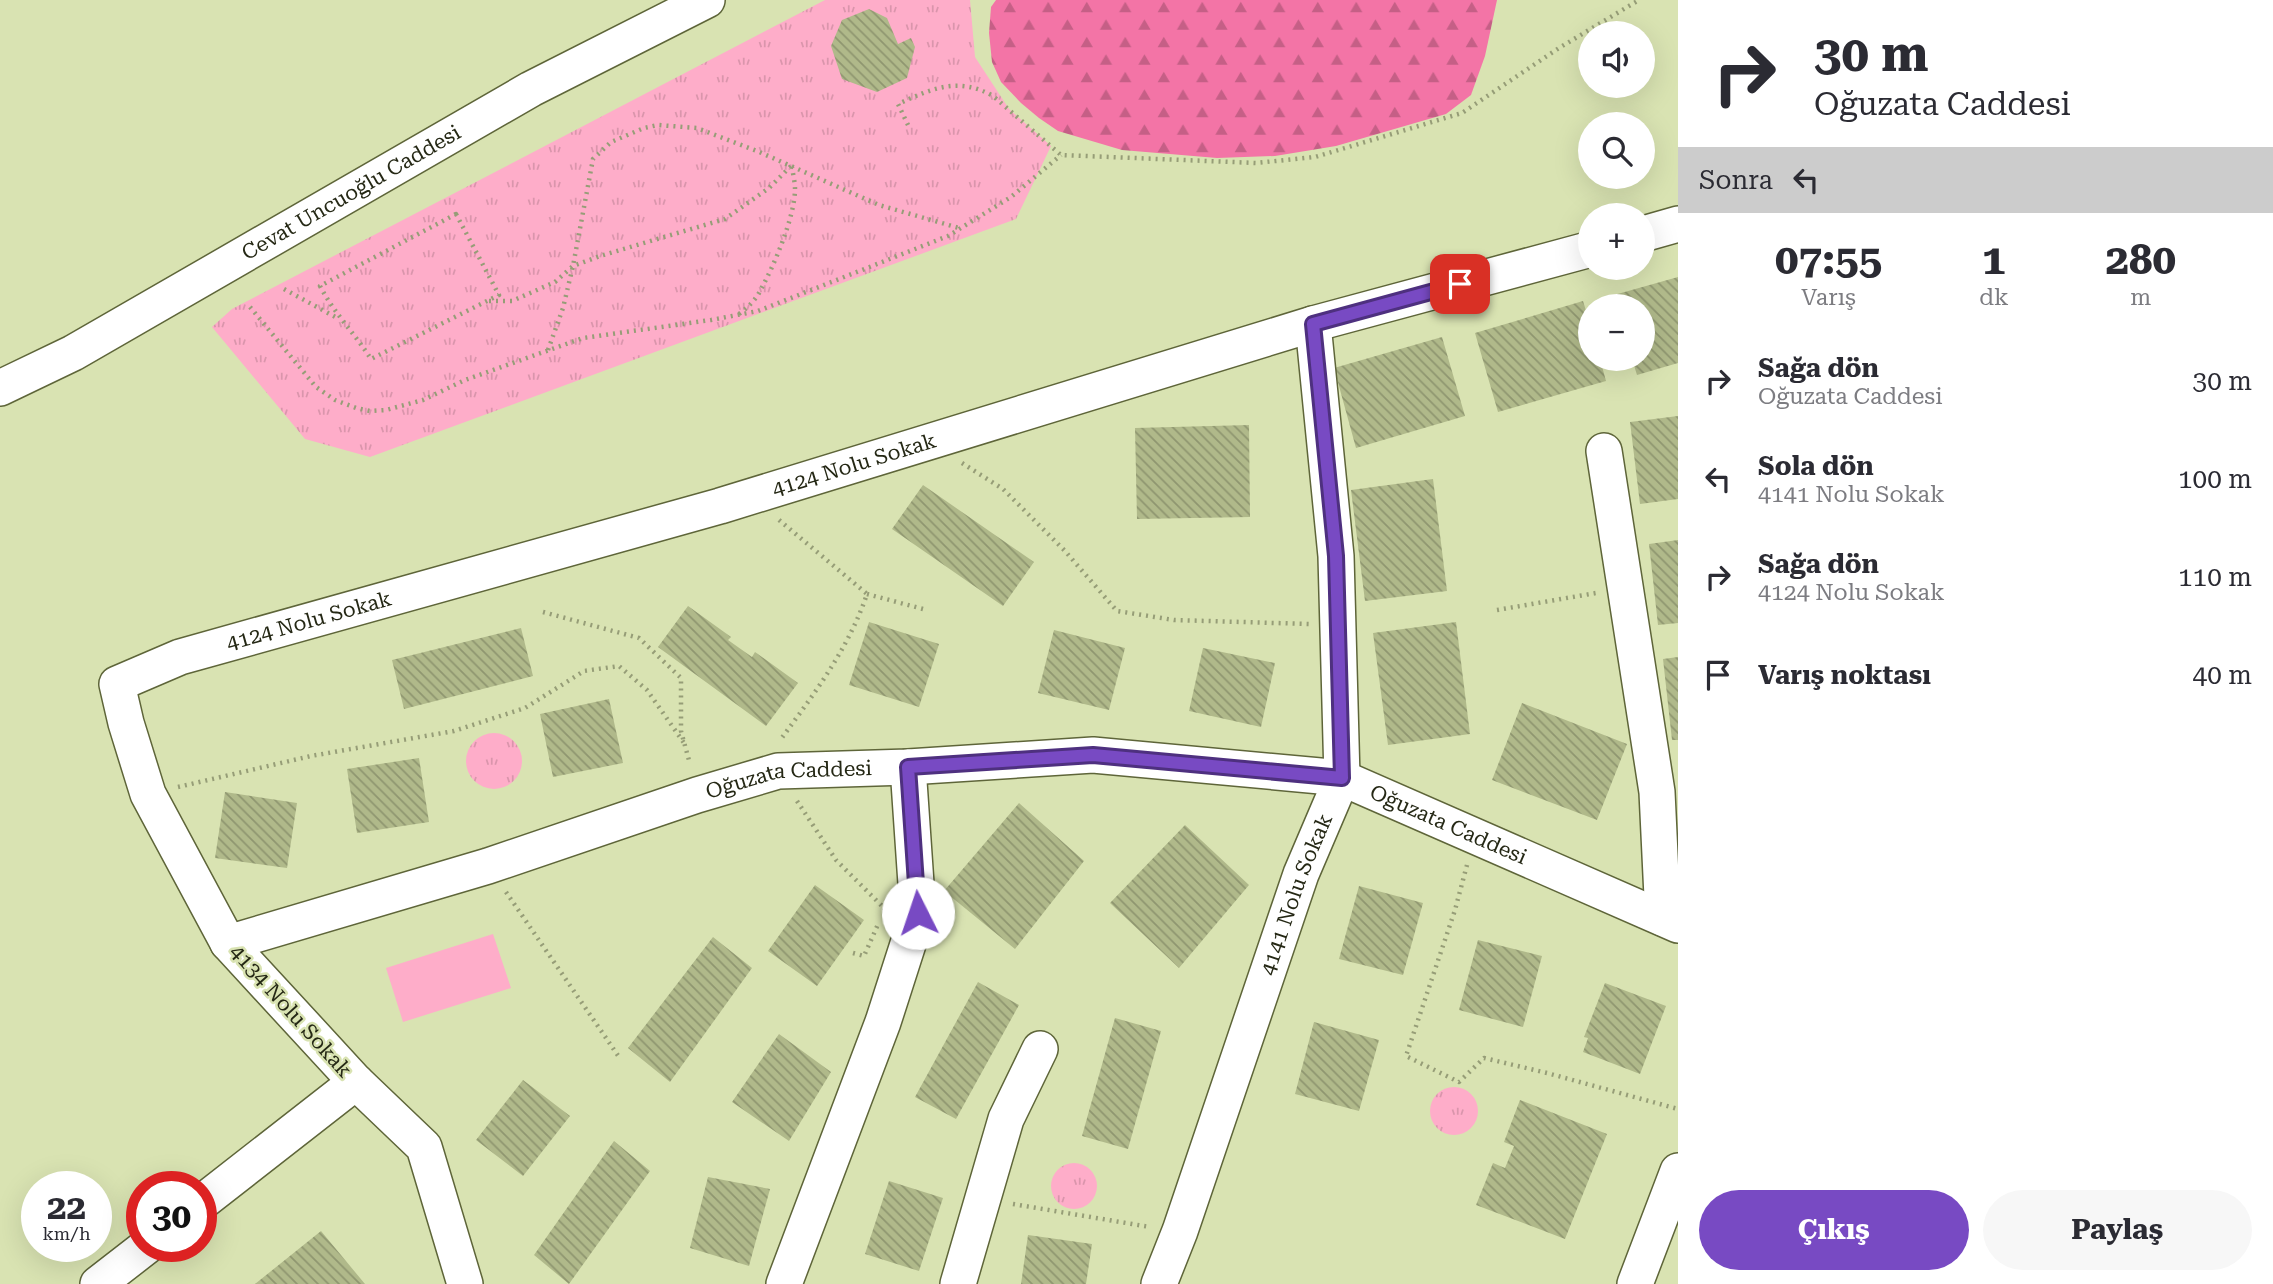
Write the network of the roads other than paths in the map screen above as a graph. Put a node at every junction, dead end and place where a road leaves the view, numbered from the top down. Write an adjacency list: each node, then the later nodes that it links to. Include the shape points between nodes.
1 (707, 0): 6 (street, Cevat Uncuoğlu Caddesi, via 531,89 73,353)
2 (1678, 224): 3 (street)
3 (1655, 230)
4 (1578, 252): 5 (street, 4124 Nolu Sokak)
5 (1313, 324): 8 (street, 4124 Nolu Sokak, via 752,496 180,657); 10 (street, 4141 Nolu Sokak, via 1336,556)
6 (0, 388)
7 (1604, 451): 11 (street, via 1657,792)
8 (117, 684): 12 (street, 4134 Nolu Sokak, via 148,794)
9 (908, 767): 10 (street, Oğuzata Caddesi, via 1093,755); 12 (street, Oğuzata Caddesi, via 778,771 488,866); 20 (street, via 918,913 883,1021)
10 (1342, 778): 11 (street, Oğuzata Caddesi); 22 (street, 4141 Nolu Sokak, via 1301,874)
11 (1671, 922)
12 (228, 943): 14 (street, 4134 Nolu Sokak)
13 (1040, 1049): 21 (street, via 1006,1119)
14 (356, 1082): 16 (street); 19 (street, 4134 Nolu Sokak, via 424,1147)
15 (1678, 1171): 23 (street)
16 (217, 1191)
17 (126, 1262): 18 (street)
18 (98, 1284)
19 (465, 1284)
20 (784, 1284)
21 (958, 1284)
22 (1159, 1284)
23 (1635, 1284)

